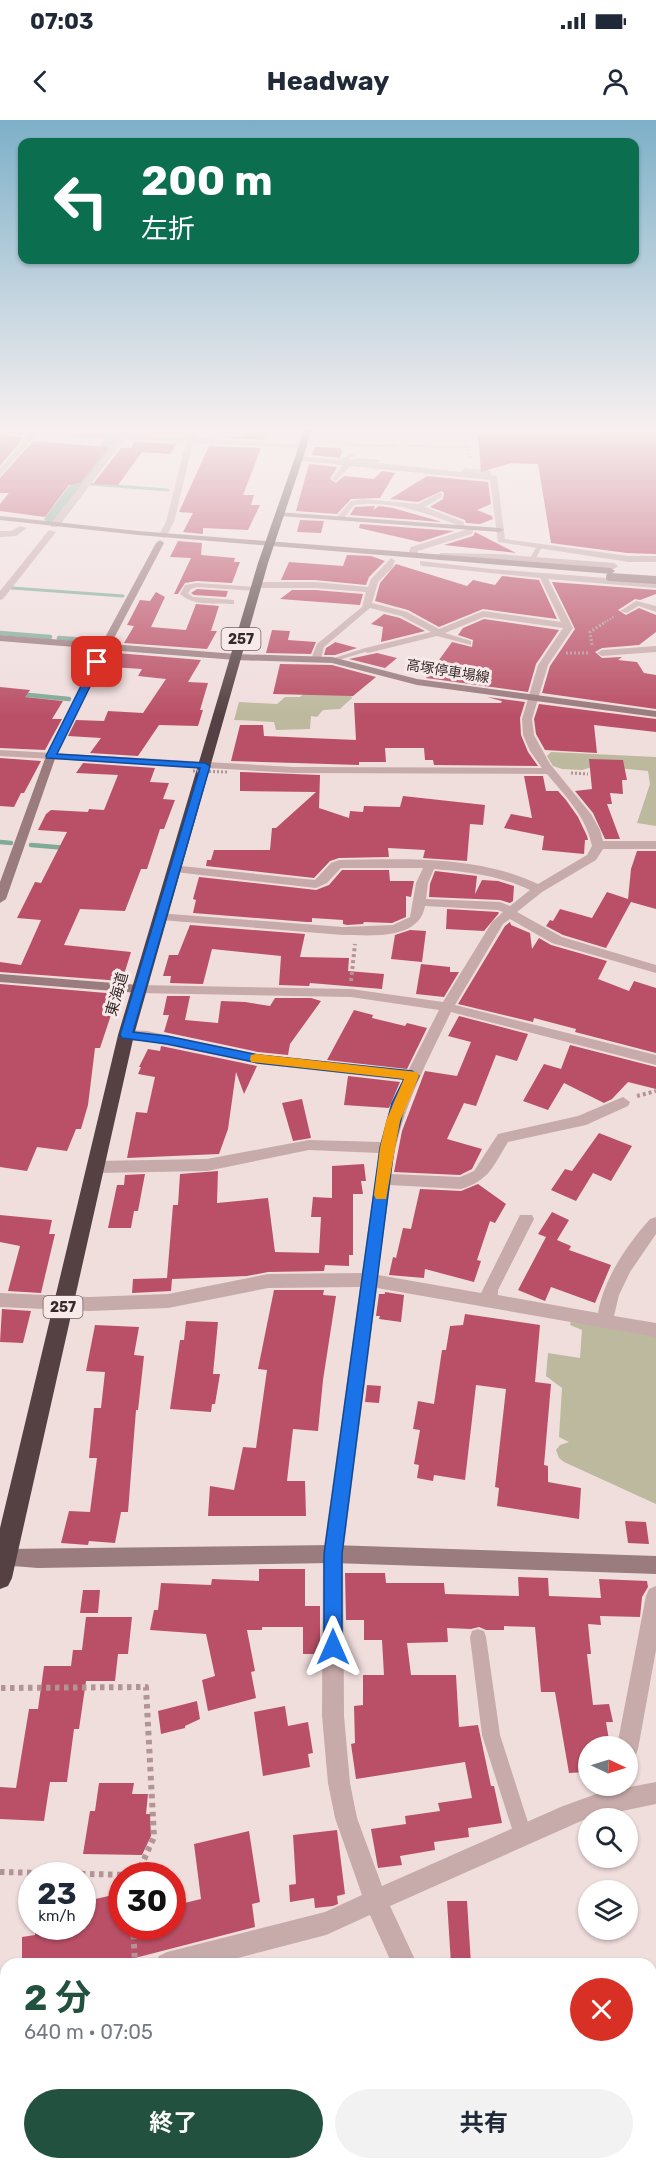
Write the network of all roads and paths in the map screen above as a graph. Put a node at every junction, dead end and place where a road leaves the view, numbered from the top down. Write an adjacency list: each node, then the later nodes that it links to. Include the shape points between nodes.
1 (0, 525): 9 (street)
2 (27, 525): 11 (street)
3 (49, 525): 11 (street)
4 (169, 525): 14 (street)
5 (277, 525): 16 (highway, 東海道 / 257)
6 (428, 525): 8 (street)
7 (499, 525): 12 (street)
8 (460, 527): 10 (street)
9 (23, 528): 11 (street); 13 (street, via 13,534)
10 (470, 528): 12 (street); 17 (street, via 469,532 414,549)
11 (46, 529): 14 (street); 30 (street)
12 (500, 530): 15 (street, via 501,540)
13 (0, 534)
14 (162, 539): 16 (street); 40 (street)
15 (539, 547): 18 (street); 20 (lane)
16 (269, 548): 17 (street); 21 (street); 28 (highway, 東海道 / 257)
17 (412, 555): 19 (street)
18 (656, 559)
19 (425, 560): 20 (street); 21 (street); 23 (street); 25 (street, via 482,572)
20 (532, 560): 22 (street)
21 (391, 561): 29 (street, via 374,581)
22 (656, 569)
23 (611, 574): 24 (street); 26 (street, bridge)
24 (656, 574)
25 (544, 577): 27 (street); 36 (street)
26 (656, 580)
27 (656, 585)
28 (256, 587): 29 (street, via 315,585); 31 (lane, via 197,585 188,587 184,594); 45 (highway, 東海道 / 257)
29 (371, 591): 33 (street)
30 (0, 597)
31 (231, 602)
32 (639, 603): 34 (street); 35 (lane)
33 (368, 605): 37 (street, via 404,614); 46 (street, via 320,646)
34 (656, 609)
35 (624, 611): 44 (path, via 590,632 595,652)
36 (568, 626): 37 (street, via 483,614); 44 (street)
37 (437, 633): 39 (street); 42 (street)
38 (0, 638): 40 (street, 高塚停車場線)
39 (468, 643)
40 (105, 646): 45 (street, 高塚停車場線); 51 (street)
41 (656, 649): 43 (street)
42 (368, 650): 47 (lane)
43 (602, 653)
44 (550, 654): 48 (street)
45 (236, 657): 46 (street, 高塚停車場線); 52 (highway, 東海道 / 257)
46 (316, 659): 47 (street, 高塚停車場線)
47 (332, 660): 48 (street, 高塚停車場線, via 417,682)
48 (533, 698): 49 (street, 高塚停車場線); 53 (street, via 527,728 531,743)
49 (656, 714)
50 (0, 753): 51 (street)
51 (51, 756): 52 (street); 62 (street)
52 (199, 769): 53 (street); 54 (path, bridge); 60 (highway, 東海道 / 257)
53 (549, 771): 57 (street, via 580,808)
54 (226, 772)
55 (570, 773): 56 (path)
56 (588, 774)
57 (598, 845): 58 (street); 61 (street, via 592,857)
58 (656, 845)
59 (429, 866): 60 (street, via 339,864 316,884); 61 (street, via 498,873); 63 (street)
60 (175, 868): 65 (highway, 東海道 / 257)
61 (537, 889): 64 (street)
62 (0, 899)
63 (419, 902): 64 (street, via 500,906); 66 (street, via 416,917 408,925)
64 (510, 912): 67 (street, via 557,940); 71 (street, via 495,926)
65 (160, 916): 66 (street); 69 (highway, 東海道 / 257)
66 (357, 931): 70 (path)
67 (656, 969)
68 (0, 978): 69 (street)
69 (139, 989): 70 (street); 72 (highway, 東海道 / 257)
70 (351, 993): 71 (street)
71 (447, 1007): 73 (street); 74 (street)
72 (126, 1035): 74 (street, via 258,1059); 77 (highway, 東海道 / 257)
73 (656, 1060)
74 (412, 1076): 76 (street, via 399,1103)
75 (623, 1102): 78 (street, via 581,1121 503,1138 478,1174 461,1183)
76 (387, 1148): 77 (street, via 309,1145 207,1165); 78 (street)
77 (96, 1167): 84 (highway, 東海道 / 257)
78 (383, 1179): 81 (street)
79 (526, 1219): 83 (street, via 490,1290)
80 (656, 1223): 85 (street, via 628,1258)
81 (371, 1280): 83 (street); 84 (street, via 268,1281 177,1300); 87 (street)
82 (0, 1300): 84 (street)
83 (489, 1301): 85 (street)
84 (64, 1303): 88 (highway, 東海道 / 257)
85 (605, 1321): 86 (street)
86 (656, 1330)
87 (333, 1554): 88 (street); 89 (street); 102 (street, via 334,1749 346,1818)
88 (5, 1558): 90 (highway, 東海道 / 257)
89 (656, 1565)
90 (0, 1578)
91 (656, 1596): 94 (street)
92 (478, 1637): 98 (lane, via 491,1735)
93 (1, 1688): 99 (path, via 146,1687 154,1837)
94 (629, 1736)
95 (638, 1792): 96 (street)
96 (656, 1793)
97 (616, 1796): 98 (street)
98 (523, 1835): 102 (street)
99 (142, 1862)
100 (0, 1872): 101 (path)
101 (108, 1874)
102 (376, 1901): 105 (street, via 326,1923); 106 (street)
103 (134, 1940): 104 (path)
104 (135, 1958)
105 (190, 1958)
106 (402, 1958)

